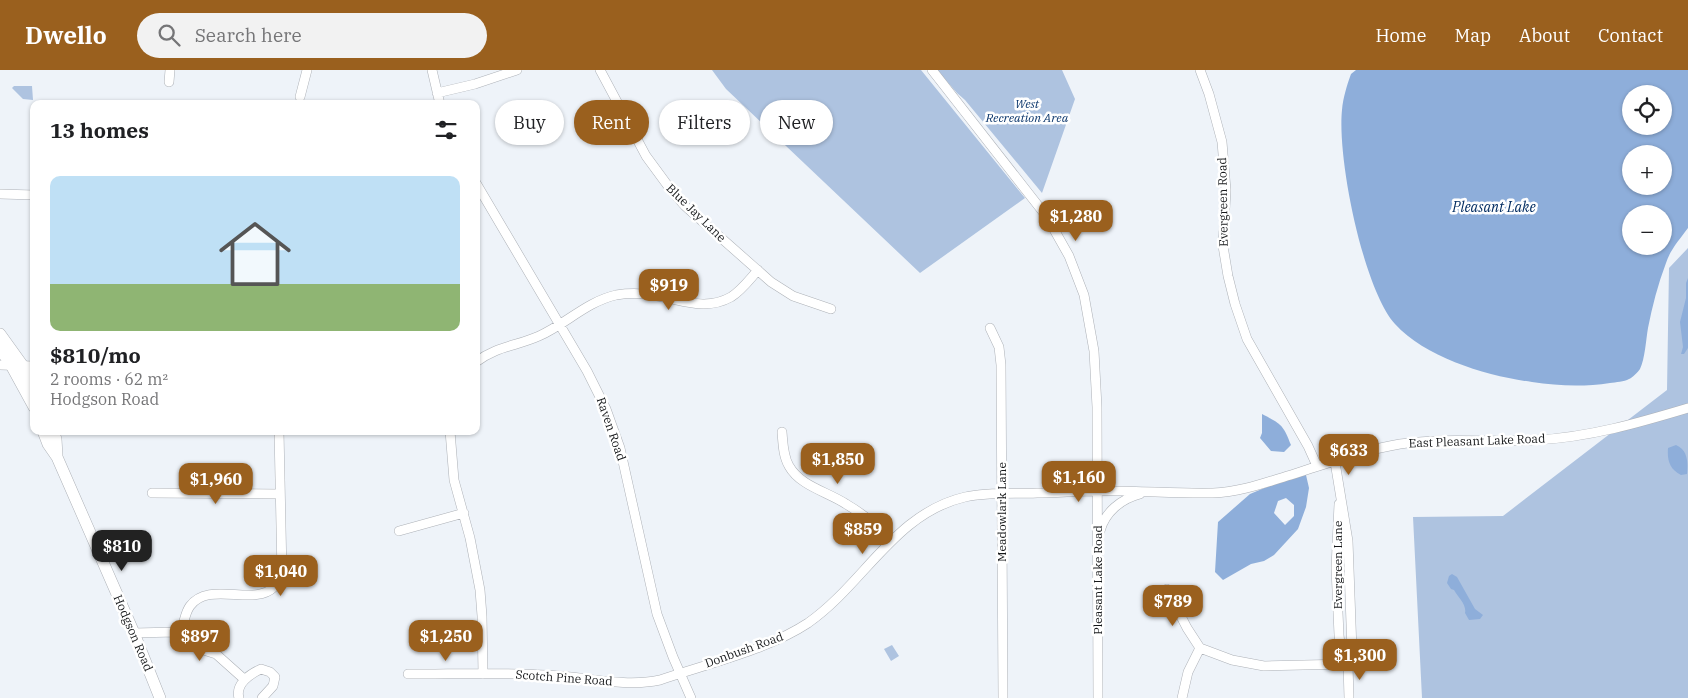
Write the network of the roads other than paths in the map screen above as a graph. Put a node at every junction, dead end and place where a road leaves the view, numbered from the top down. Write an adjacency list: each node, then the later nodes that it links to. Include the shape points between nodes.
1 (170, 70): 8 (street)
2 (307, 70): 10 (street)
3 (432, 70): 9 (street)
4 (517, 70): 9 (street)
5 (600, 70): 15 (street, Blue Jay Lane, via 635,138 658,174 685,206)
6 (932, 70): 34 (street, Pleasant Lake Road, via 1047,216 1069,256 1084,295 1094,351)
7 (1200, 70): 33 (street, Evergreen Road, via 1222,142 1226,190 1223,246 1235,304 1247,340)
8 (169, 82)
9 (437, 93): 11 (street)
10 (300, 97)
11 (439, 100)
12 (0, 194): 13 (street)
13 (30, 195)
14 (480, 199): 17 (street, Raven Road)
15 (758, 270): 16 (street, Blue Jay Lane, via 793,296); 17 (street, via 731,297 714,303 696,305 644,294 616,295 592,304)
16 (831, 309)
17 (559, 324): 21 (street, via 530,340 493,351); 50 (street, Raven Road, via 598,390 614,428 654,604)
18 (990, 328): 39 (street, Meadowlark Lane, via 1001,365)
19 (0, 334): 22 (main road)
20 (0, 349): 22 (main road)
21 (480, 359)
22 (17, 365): 23 (main road); 24 (main road)
23 (30, 383)
24 (30, 397)
25 (1688, 408): 32 (street, East Pleasant Lake Road, via 1586,435 1530,440 1417,442)
26 (782, 432): 43 (street, via 786,459 794,473 847,504)
27 (45, 435): 31 (main road, Hodgson Road)
28 (54, 435): 31 (main road, Hodgson Road)
29 (279, 435): 38 (street)
30 (450, 435): 41 (street, via 454,480)
31 (57, 457): 47 (main road, Hodgson Road)
32 (1334, 462): 33 (street, East Pleasant Lake Road); 40 (street, Evergreen Lane)
33 (1317, 466): 36 (street, East Pleasant Lake Road, via 1239,490)
34 (1098, 491): 35 (street, East Pleasant Lake Road); 36 (street, East Pleasant Lake Road); 44 (street, Pleasant Lake Road)
35 (1059, 492): 39 (street, Donbush Road)
36 (1149, 492): 44 (street, via 1132,496 1116,506 1102,522)
37 (152, 493): 38 (street)
38 (280, 494): 46 (street, via 282,574 274,587 262,594 201,597 191,604)
39 (1001, 494): 43 (street, Donbush Road, via 966,497 938,506 914,520); 58 (street, Meadowlark Lane)
40 (1340, 494): 49 (street, Evergreen Lane, via 1350,568 1352,651); 49 (street, Evergreen Lane, via 1337,600 1340,653)
41 (464, 513): 42 (street); 52 (street, via 480,590)
42 (399, 531)
43 (892, 540): 50 (street, Donbush Road, via 835,602 806,624 768,644)
44 (1097, 541): 59 (street, Pleasant Lake Road)
45 (1167, 589): 48 (street)
46 (178, 630): 47 (street); 53 (street, via 183,642 216,654)
47 (134, 633): 54 (main road, Hodgson Road)
48 (1200, 648): 49 (street, via 1264,666); 60 (street, via 1188,672)
49 (1348, 664): 61 (street, Evergreen Lane)
50 (680, 672): 52 (street, Scotch Pine Road, via 637,684 546,674); 57 (street, Raven Road)
51 (408, 674): 52 (street, Scotch Pine Road)
52 (484, 674)
53 (244, 679): 55 (street, via 237,694); 56 (street, via 261,669 275,677 273,686)
54 (160, 698)
55 (239, 698)
56 (262, 698)
57 (691, 698)
58 (1003, 698)
59 (1098, 698)
60 (1182, 698)
61 (1349, 698)

